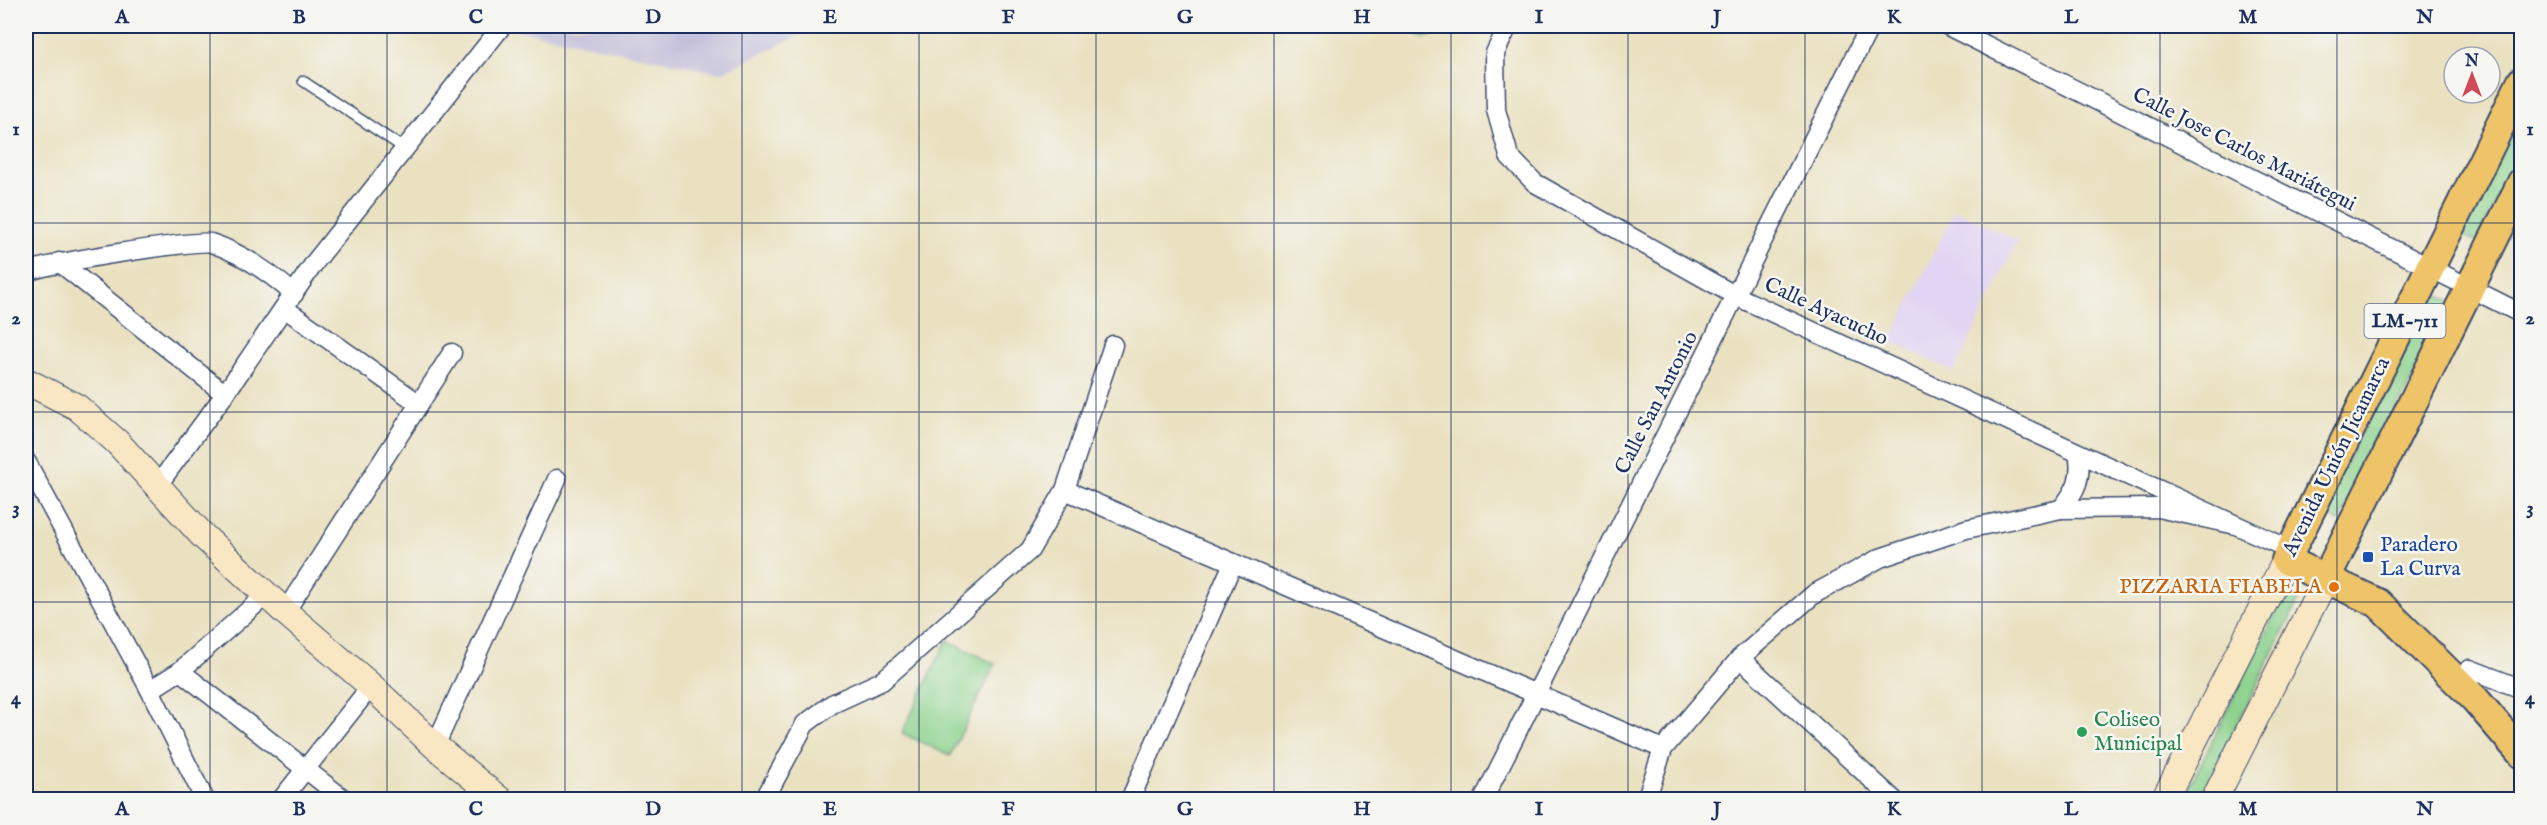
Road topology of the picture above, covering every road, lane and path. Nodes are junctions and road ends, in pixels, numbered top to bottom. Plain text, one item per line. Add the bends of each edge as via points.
1 (502, 26) edge
2 (1508, 26) edge
3 (1870, 26) edge
4 (1948, 26) edge
5 (303, 81) dead end
6 (2522, 81) edge
7 (405, 149) junction
8 (2522, 182) edge
9 (59, 262) junction
10 (2431, 269) junction
11 (26, 273) edge
12 (2469, 288) junction
13 (1736, 296) junction
14 (289, 301) junction
15 (2522, 314) edge
16 (1113, 345) dead end
17 (452, 353) dead end
18 (26, 381) edge
19 (225, 394) junction
20 (418, 403) junction
21 (2078, 453) junction
22 (26, 461) edge
23 (557, 479) dead end
24 (157, 486) junction
25 (1065, 490) junction
26 (2061, 509) junction
27 (2236, 525) junction
28 (2290, 552) junction
29 (1233, 563) junction
30 (2330, 571) junction
31 (266, 595) junction
32 (285, 612) junction
33 (1740, 658) junction
34 (2470, 669) junction
35 (180, 671) junction
36 (371, 686) junction
37 (150, 690) junction
38 (2522, 690) edge
39 (1535, 694) junction
40 (2522, 722) edge
41 (435, 746) junction
42 (1664, 749) junction
43 (2522, 754) edge
44 (304, 768) junction
45 (205, 800) edge
46 (281, 800) edge
47 (345, 800) edge
48 (500, 800) edge
49 (764, 800) edge
50 (1130, 800) edge
51 (1483, 800) edge
52 (1646, 800) edge
53 (1894, 800) edge
54 (2164, 800) edge
55 (2214, 800) edge

1 - 7 street
2 - 13 street, Calle Ayacucho via 1495,53 1496,110 1509,156 1535,183
3 - 13 street, Calle San Antonio
4 - 10 street, Calle Jose Carlos Mariátegui
5 - 7 lane
6 - 10 main road, Avenida Unión Jicamarca / LM-711
7 - 14 street
8 - 12 main road, Avenida Unión Jicamarca / LM-711
9 - 11 street
9 - 14 street via 210,243 266,270
9 - 19 street
10 - 12 street, Calle Jose Carlos Mariátegui
10 - 28 main road, Avenida Unión Jicamarca / LM-711
12 - 15 street, Calle Jose Carlos Mariátegui
12 - 30 main road, Avenida Unión Jicamarca / LM-711
13 - 21 street, Calle Ayacucho
13 - 39 street, Calle San Antonio
14 - 19 street
14 - 20 street
16 - 25 street
17 - 20 street
18 - 24 street via 77,407 117,442
19 - 24 street
20 - 32 street
21 - 26 street via 2082,469 2078,483
21 - 27 street, Calle Ayacucho
22 - 37 street
23 - 41 street
24 - 31 street
25 - 29 street
25 - 49 street via 1030,550 882,681 832,704 805,723
26 - 27 street via 2158,508
26 - 33 street via 1966,529 1880,558 1814,594
27 - 28 street
28 - 30 main road
28 - 54 street, Avenida Unión Jicamarca
29 - 39 street
29 - 50 street
30 - 34 main road via 2388,590
30 - 43 main road via 2378,603 2475,699
30 - 55 street, Avenida Unión Jicamarca
31 - 32 street
31 - 35 street
32 - 36 street
33 - 42 street
33 - 53 street
34 - 38 street
34 - 40 main road
35 - 37 street
35 - 44 street
36 - 41 street
36 - 44 street
37 - 45 street
39 - 42 street
39 - 51 street, Calle San Antonio
41 - 48 street
42 - 52 street
44 - 46 street
44 - 47 street

